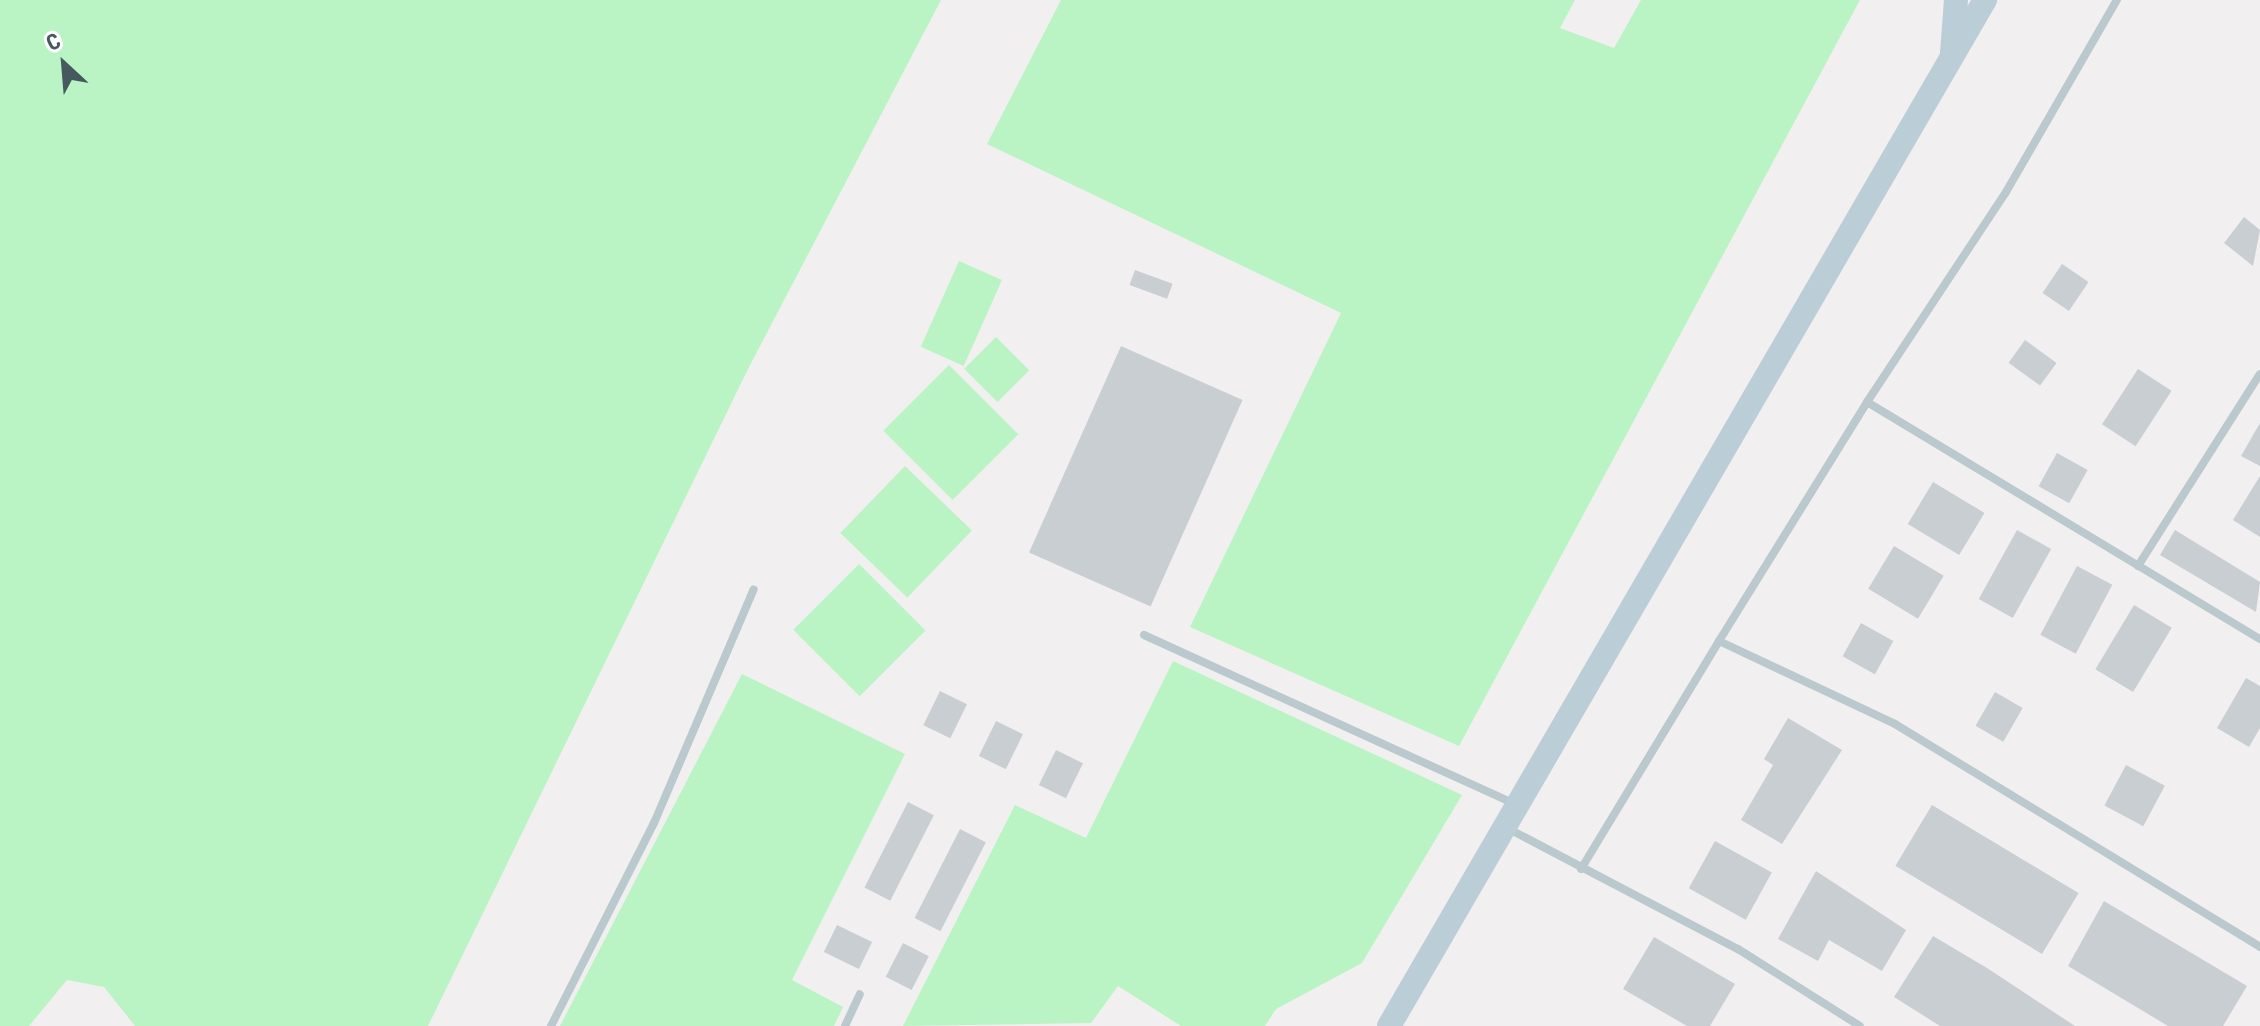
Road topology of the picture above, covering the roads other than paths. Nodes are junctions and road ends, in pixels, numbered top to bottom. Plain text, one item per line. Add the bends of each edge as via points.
1 (1956, 0) edge
2 (1985, 0) edge
3 (2117, 0) edge
4 (1951, 59) junction
5 (2260, 374) edge
6 (1867, 402) junction
7 (2138, 566) junction
8 (754, 589) dead end
9 (1144, 635) dead end
10 (2260, 639) edge
11 (1719, 641) junction
12 (1519, 806) junction
13 (1506, 827) junction
14 (1581, 869) junction
15 (2260, 947) edge
16 (860, 994) dead end
17 (551, 1026) edge
18 (845, 1026) edge
19 (1389, 1026) edge
20 (1860, 1026) edge

1 - 4 main road
2 - 4 main road
3 - 6 lane via 2006,192
4 - 12 main road
5 - 7 lane
6 - 7 lane
6 - 11 lane
7 - 10 lane
8 - 17 lane via 654,823
9 - 12 lane
11 - 14 lane
11 - 15 lane via 1895,724
12 - 13 main road
13 - 14 lane
13 - 19 main road
14 - 20 lane via 1738,949
16 - 18 lane

